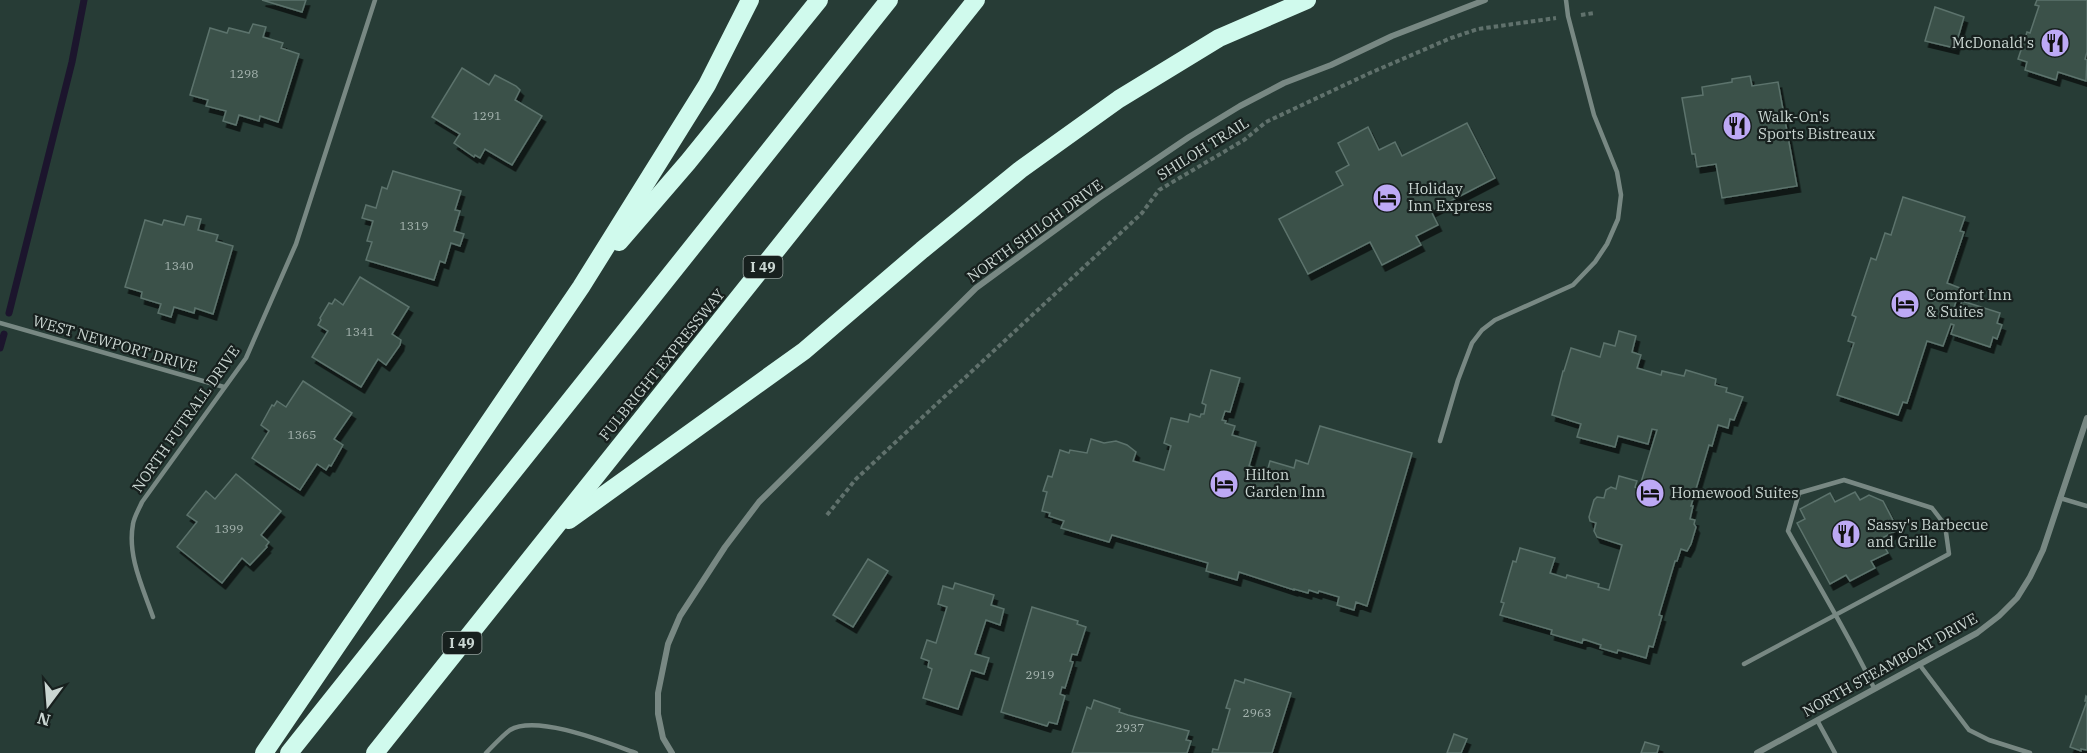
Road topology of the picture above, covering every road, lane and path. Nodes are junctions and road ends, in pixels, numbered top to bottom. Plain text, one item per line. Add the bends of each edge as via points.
1 (375, 0) edge
2 (750, 0) edge
3 (819, 0) edge
4 (889, 0) edge
5 (976, 0) edge
6 (1308, 0) edge
7 (1485, 0) edge
8 (1566, 0) edge
9 (1594, 13) dead end
10 (1568, 16) junction
11 (581, 287) junction
12 (0, 323) edge
13 (224, 387) junction
14 (2087, 418) edge
15 (1440, 441) dead end
16 (2060, 498) junction
17 (2087, 506) edge
18 (827, 515) dead end
19 (550, 534) junction
20 (153, 617) dead end
21 (1835, 617) junction
22 (1744, 664) dead end
23 (1919, 664) junction
24 (1874, 688) junction
25 (1817, 720) junction
26 (264, 753) edge
27 (289, 753) edge
28 (375, 753) edge
29 (486, 753) edge
30 (636, 753) edge
31 (672, 753) edge
32 (1757, 753) edge
33 (1835, 753) edge
34 (2030, 753) edge

1 - 13 lane, NORTH FUTRALL DRIVE via 296,244 246,358
2 - 11 highway via 707,85
3 - 11 highway
4 - 27 highway
5 - 19 highway, FULBRIGHT EXPRESSWAY / I 49
6 - 19 highway via 1220,38 1119,99 1011,178 804,351
7 - 31 street, NORTH SHILOH DRIVE via 1392,36 1240,106 1099,198 976,288 759,502 724,547 680,616 668,644 658,714 663,738
8 - 10 lane
9 - 10 path, SHILOH TRAIL
10 - 15 lane via 1594,115 1617,172 1621,195 1618,219 1595,262 1573,285 1494,320 1482,330 1472,343 1458,380
10 - 18 path, SHILOH TRAIL via 1478,29 1451,38 1266,122 1244,140 1159,190 1142,213 856,479
11 - 26 highway
12 - 13 lane, WEST NEWPORT DRIVE
13 - 20 lane, NORTH FUTRALL DRIVE via 142,502 133,523 134,557
14 - 16 street, NORTH STEAMBOAT DRIVE
16 - 17 lane
16 - 23 street, NORTH STEAMBOAT DRIVE via 2043,550 2017,598 1977,633
19 - 28 highway, FULBRIGHT EXPRESSWAY / I 49
21 - 21 lane via 1948,554 1945,525 1932,508 1844,480 1799,493 1788,531
21 - 22 lane
21 - 24 lane
23 - 24 street, NORTH STEAMBOAT DRIVE
23 - 34 lane via 1969,730
24 - 25 street, NORTH STEAMBOAT DRIVE
25 - 32 street, NORTH STEAMBOAT DRIVE
25 - 33 lane
29 - 30 lane via 511,730 533,725 583,734

